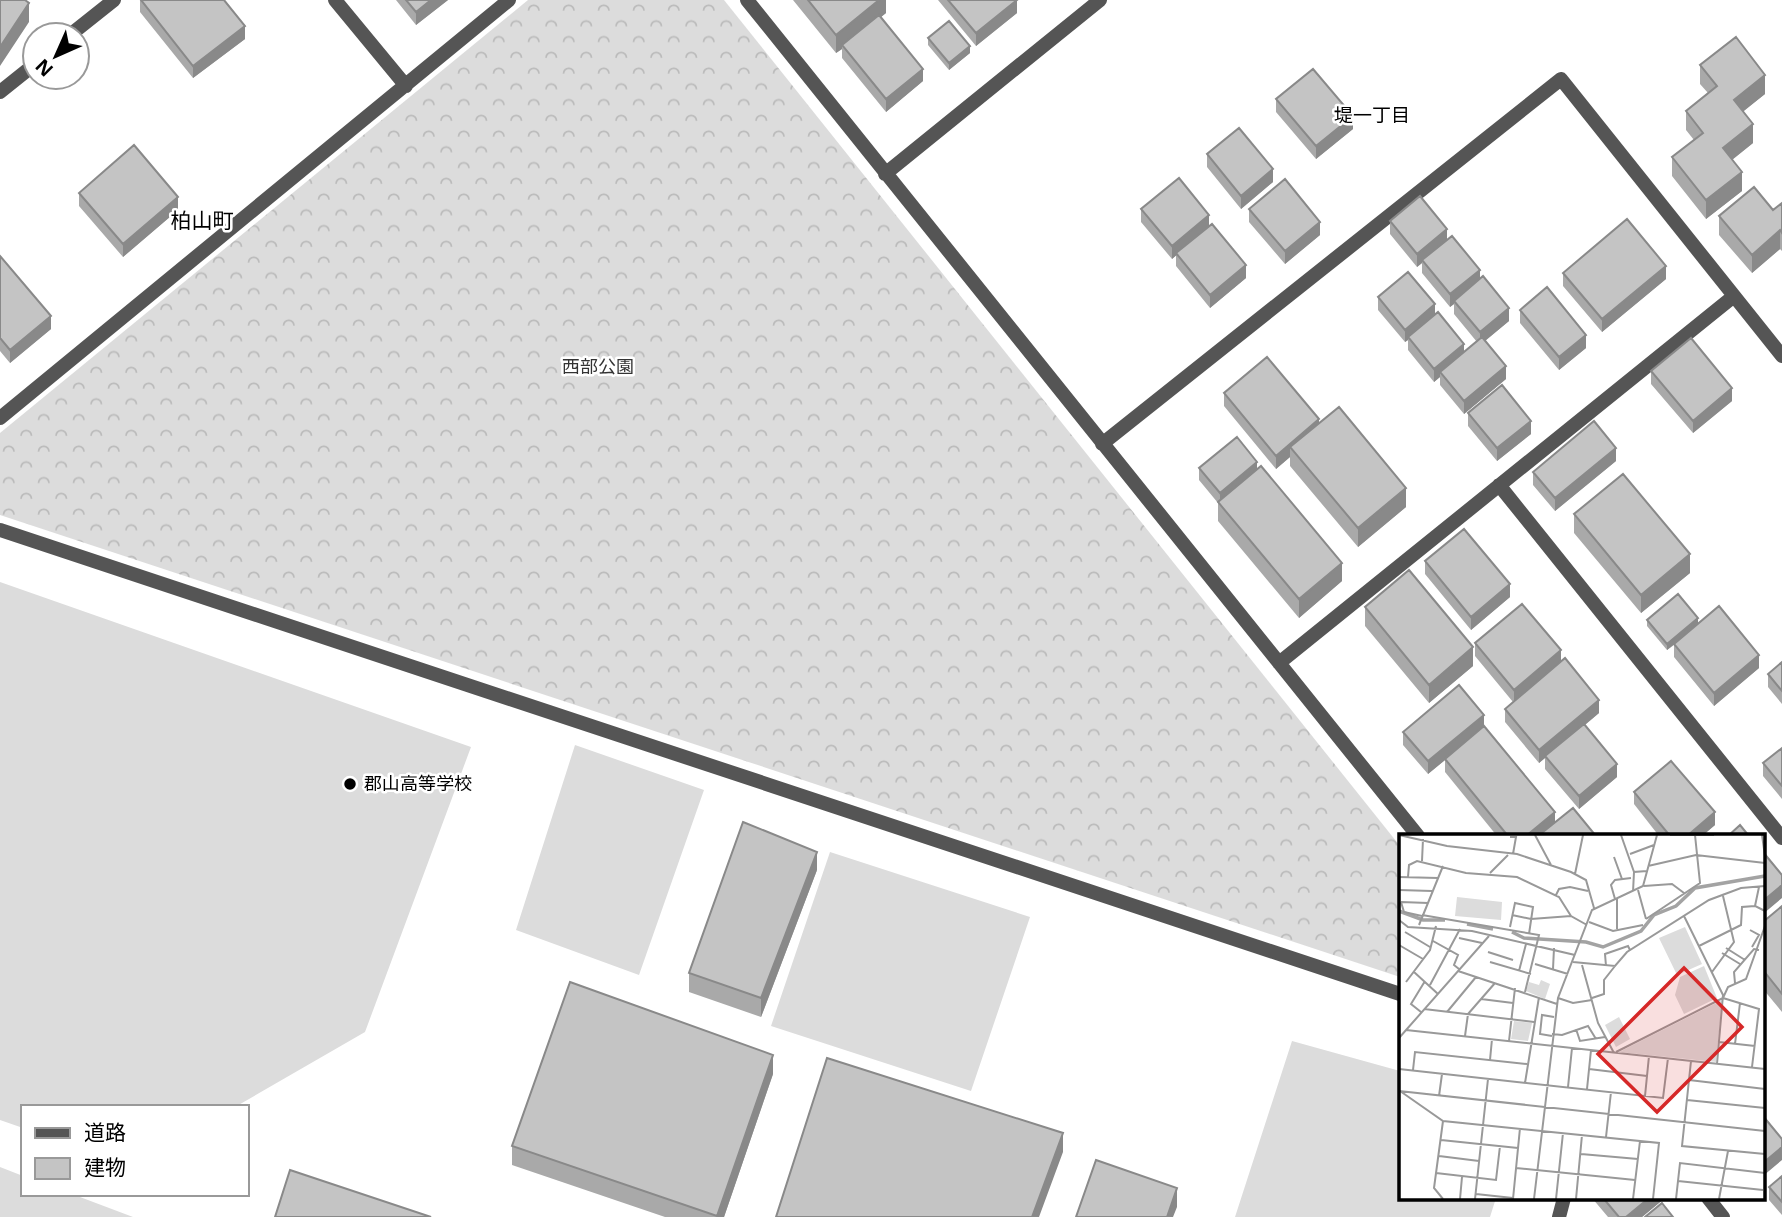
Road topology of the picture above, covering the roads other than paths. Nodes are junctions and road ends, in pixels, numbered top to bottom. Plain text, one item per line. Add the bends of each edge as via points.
1 (114, 0) edge
2 (335, 0) edge
3 (509, 0) edge
4 (747, 0) edge
5 (1100, 0) edge
6 (88, 21) edge
7 (21, 75) edge
8 (406, 86) junction
9 (0, 92) edge
10 (885, 174) junction
11 (1734, 296) junction
12 (1782, 356) edge
13 (0, 418) edge
14 (1102, 444) junction
15 (1499, 485) junction
16 (0, 530) edge
17 (1279, 663) junction
18 (1417, 834) edge
19 (1782, 838) edge
20 (1399, 993) edge
21 (1563, 1200) edge
22 (1710, 1200) edge
23 (1559, 1217) edge
24 (1723, 1217) edge

1 - 6 street
2 - 8 street
3 - 8 street
4 - 10 street
5 - 10 street
7 - 9 street
8 - 13 street
10 - 14 street
11 - 12 street
11 - 14 street via 1561,79
11 - 15 street
14 - 17 street
15 - 17 street
15 - 19 street
16 - 20 street
17 - 18 street
21 - 23 street
22 - 24 street

